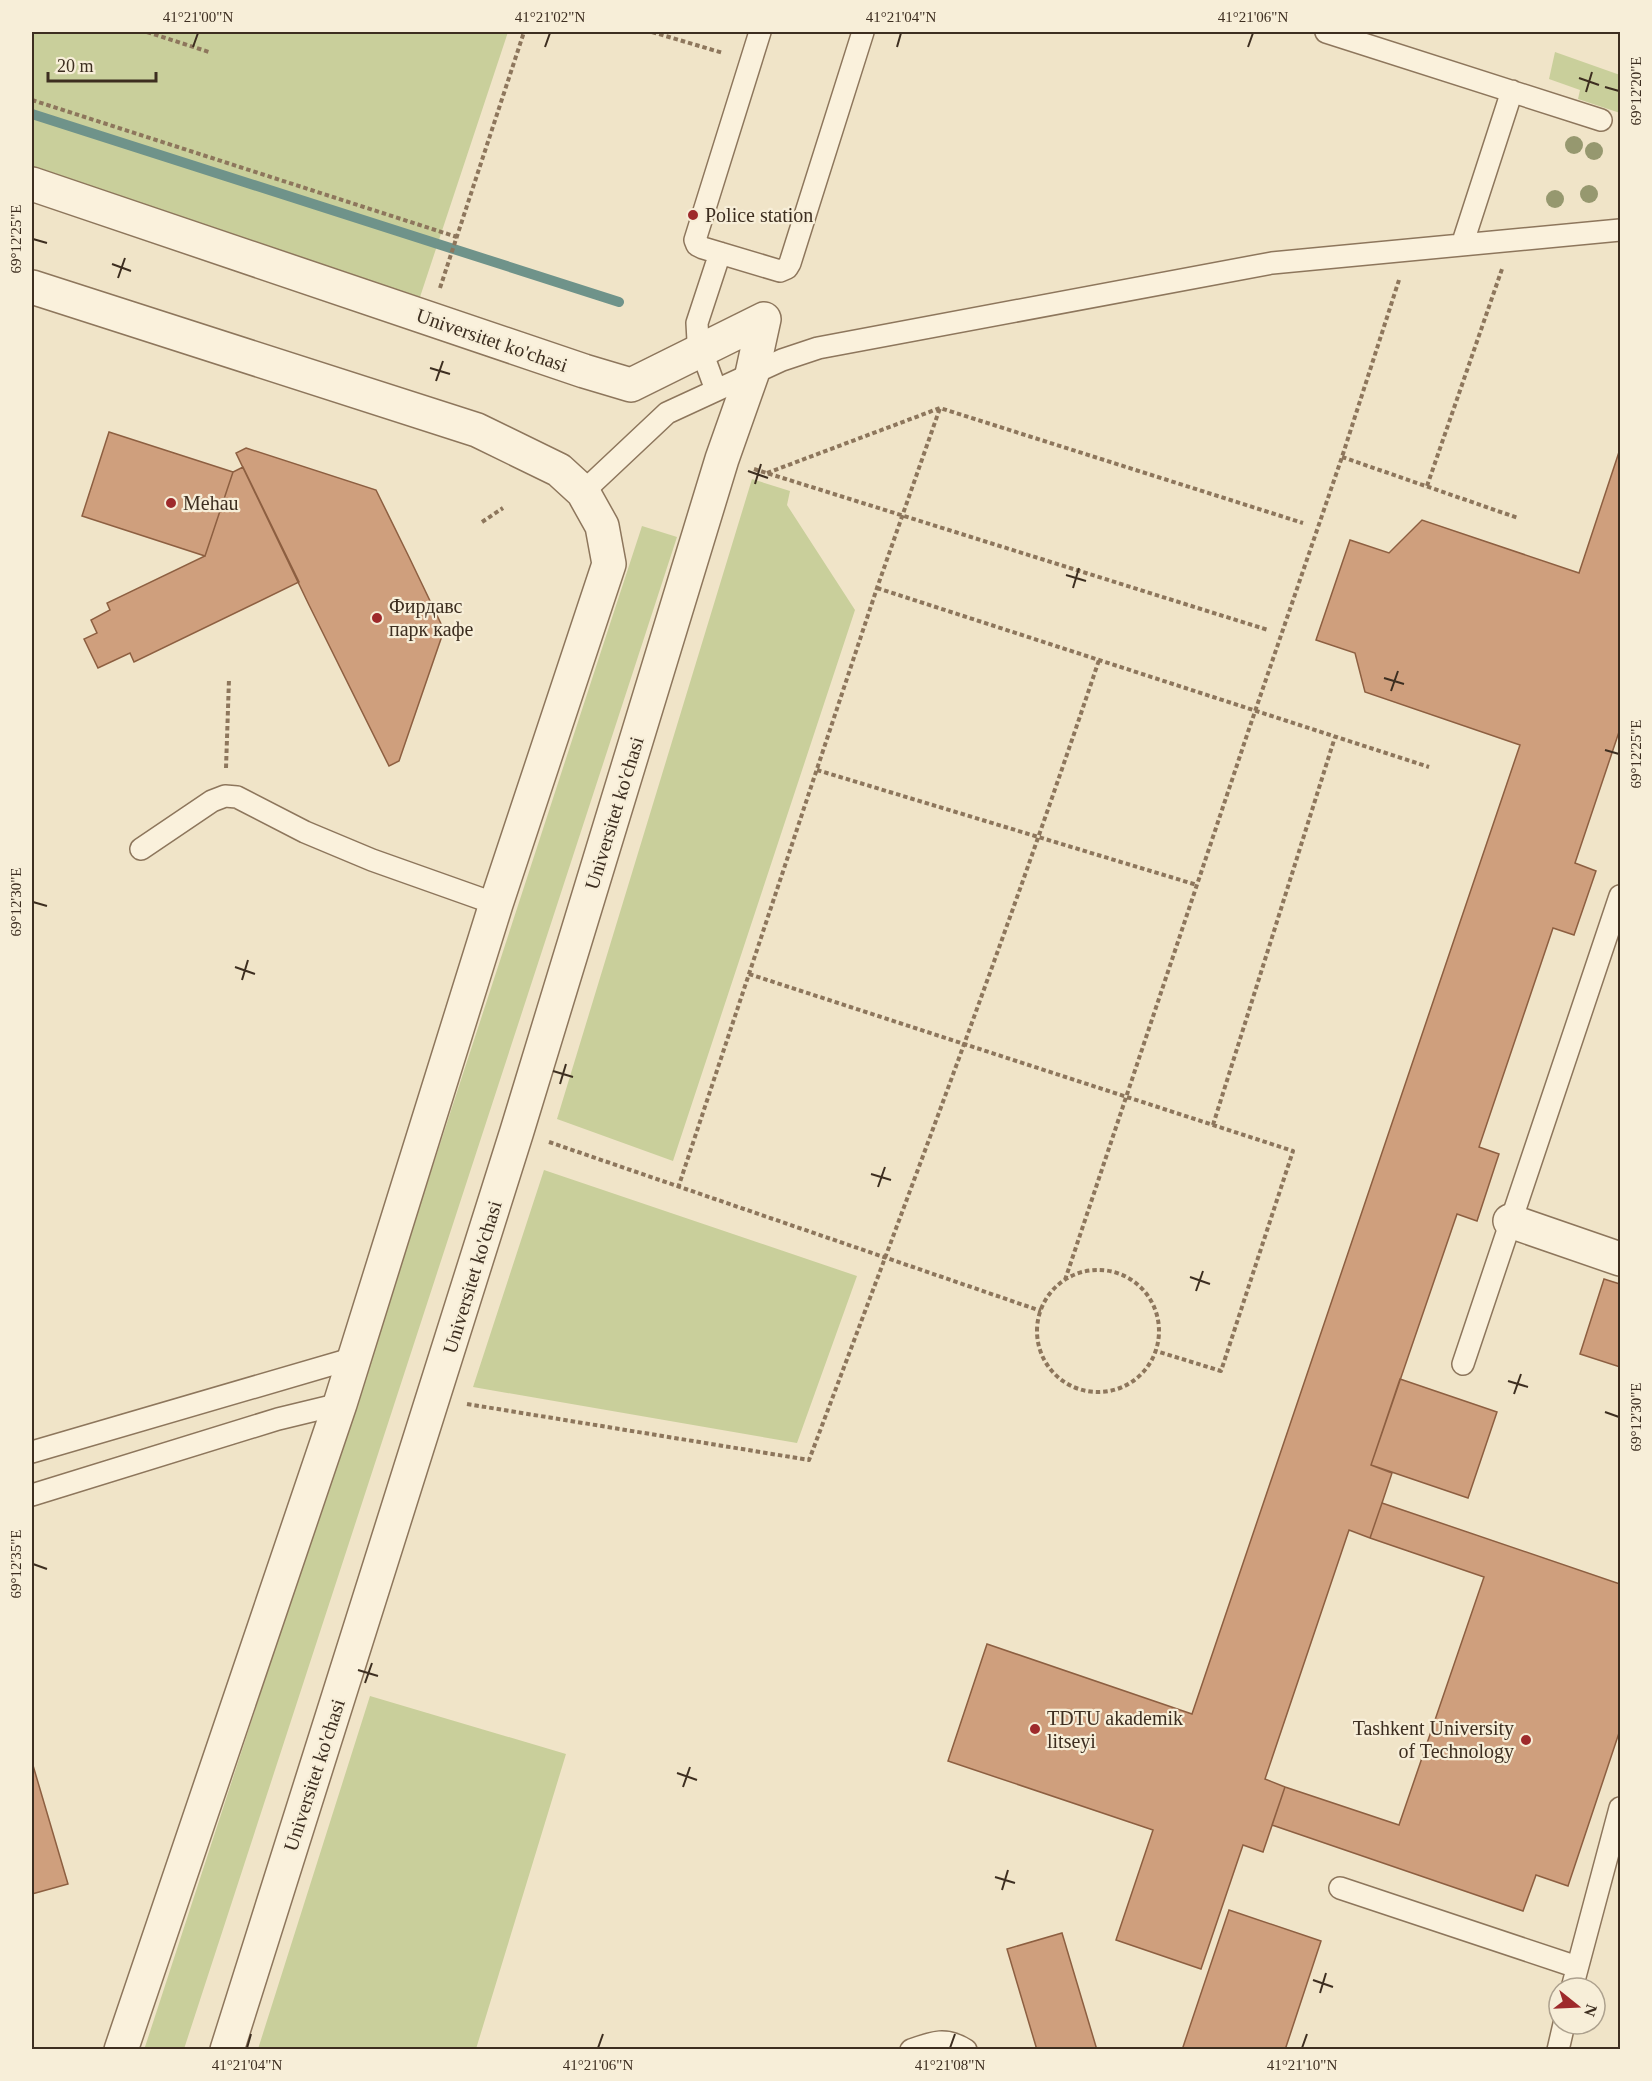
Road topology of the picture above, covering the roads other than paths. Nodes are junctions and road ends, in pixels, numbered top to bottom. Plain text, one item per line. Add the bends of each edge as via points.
1 (760, 32) edge
2 (862, 32) edge
3 (1326, 32) edge
4 (1512, 91) junction
5 (1601, 120) dead end
6 (32, 184) edge
7 (1620, 230) edge
8 (1462, 245) junction
9 (720, 253) junction
10 (32, 287) edge
11 (701, 349) junction
12 (752, 374) junction
13 (716, 390) junction
14 (583, 492) junction
15 (141, 849) dead end
16 (1620, 896) edge
17 (496, 904) junction
18 (1510, 1221) junction
19 (1620, 1259) edge
20 (354, 1358) junction
21 (1463, 1364) dead end
22 (340, 1404) junction
23 (32, 1452) edge
24 (32, 1495) edge
25 (1620, 1808) edge
26 (1340, 1888) dead end
27 (1577, 1967) junction
28 (1575, 1976) edge
29 (121, 2049) edge
30 (227, 2049) edge
31 (911, 2049) edge
32 (966, 2049) edge

1 - 9 lane via 696,234 697,245
2 - 9 lane via 787,268 780,271
3 - 4 lane
4 - 5 lane
4 - 8 lane
6 - 11 street, Universitet ko'chasi via 631,385
7 - 8 lane
8 - 12 lane via 1261,265 818,348
9 - 11 lane via 697,323
10 - 14 street via 477,430 559,470
11 - 12 street, Universitet ko'chasi via 764,319
11 - 13 lane
12 - 13 lane
12 - 30 street, Universitet ko'chasi via 722,459 434,1398
13 - 14 lane via 668,413
14 - 17 street via 602,526 609,564
15 - 17 lane via 212,801 237,797 372,860
16 - 18 lane
17 - 20 street
18 - 19 street
18 - 21 lane
20 - 22 street
20 - 23 lane
22 - 24 lane via 278,1419
22 - 29 street
25 - 27 lane
26 - 27 lane
27 - 28 lane
31 - 32 lane via 932,2042 954,2042

